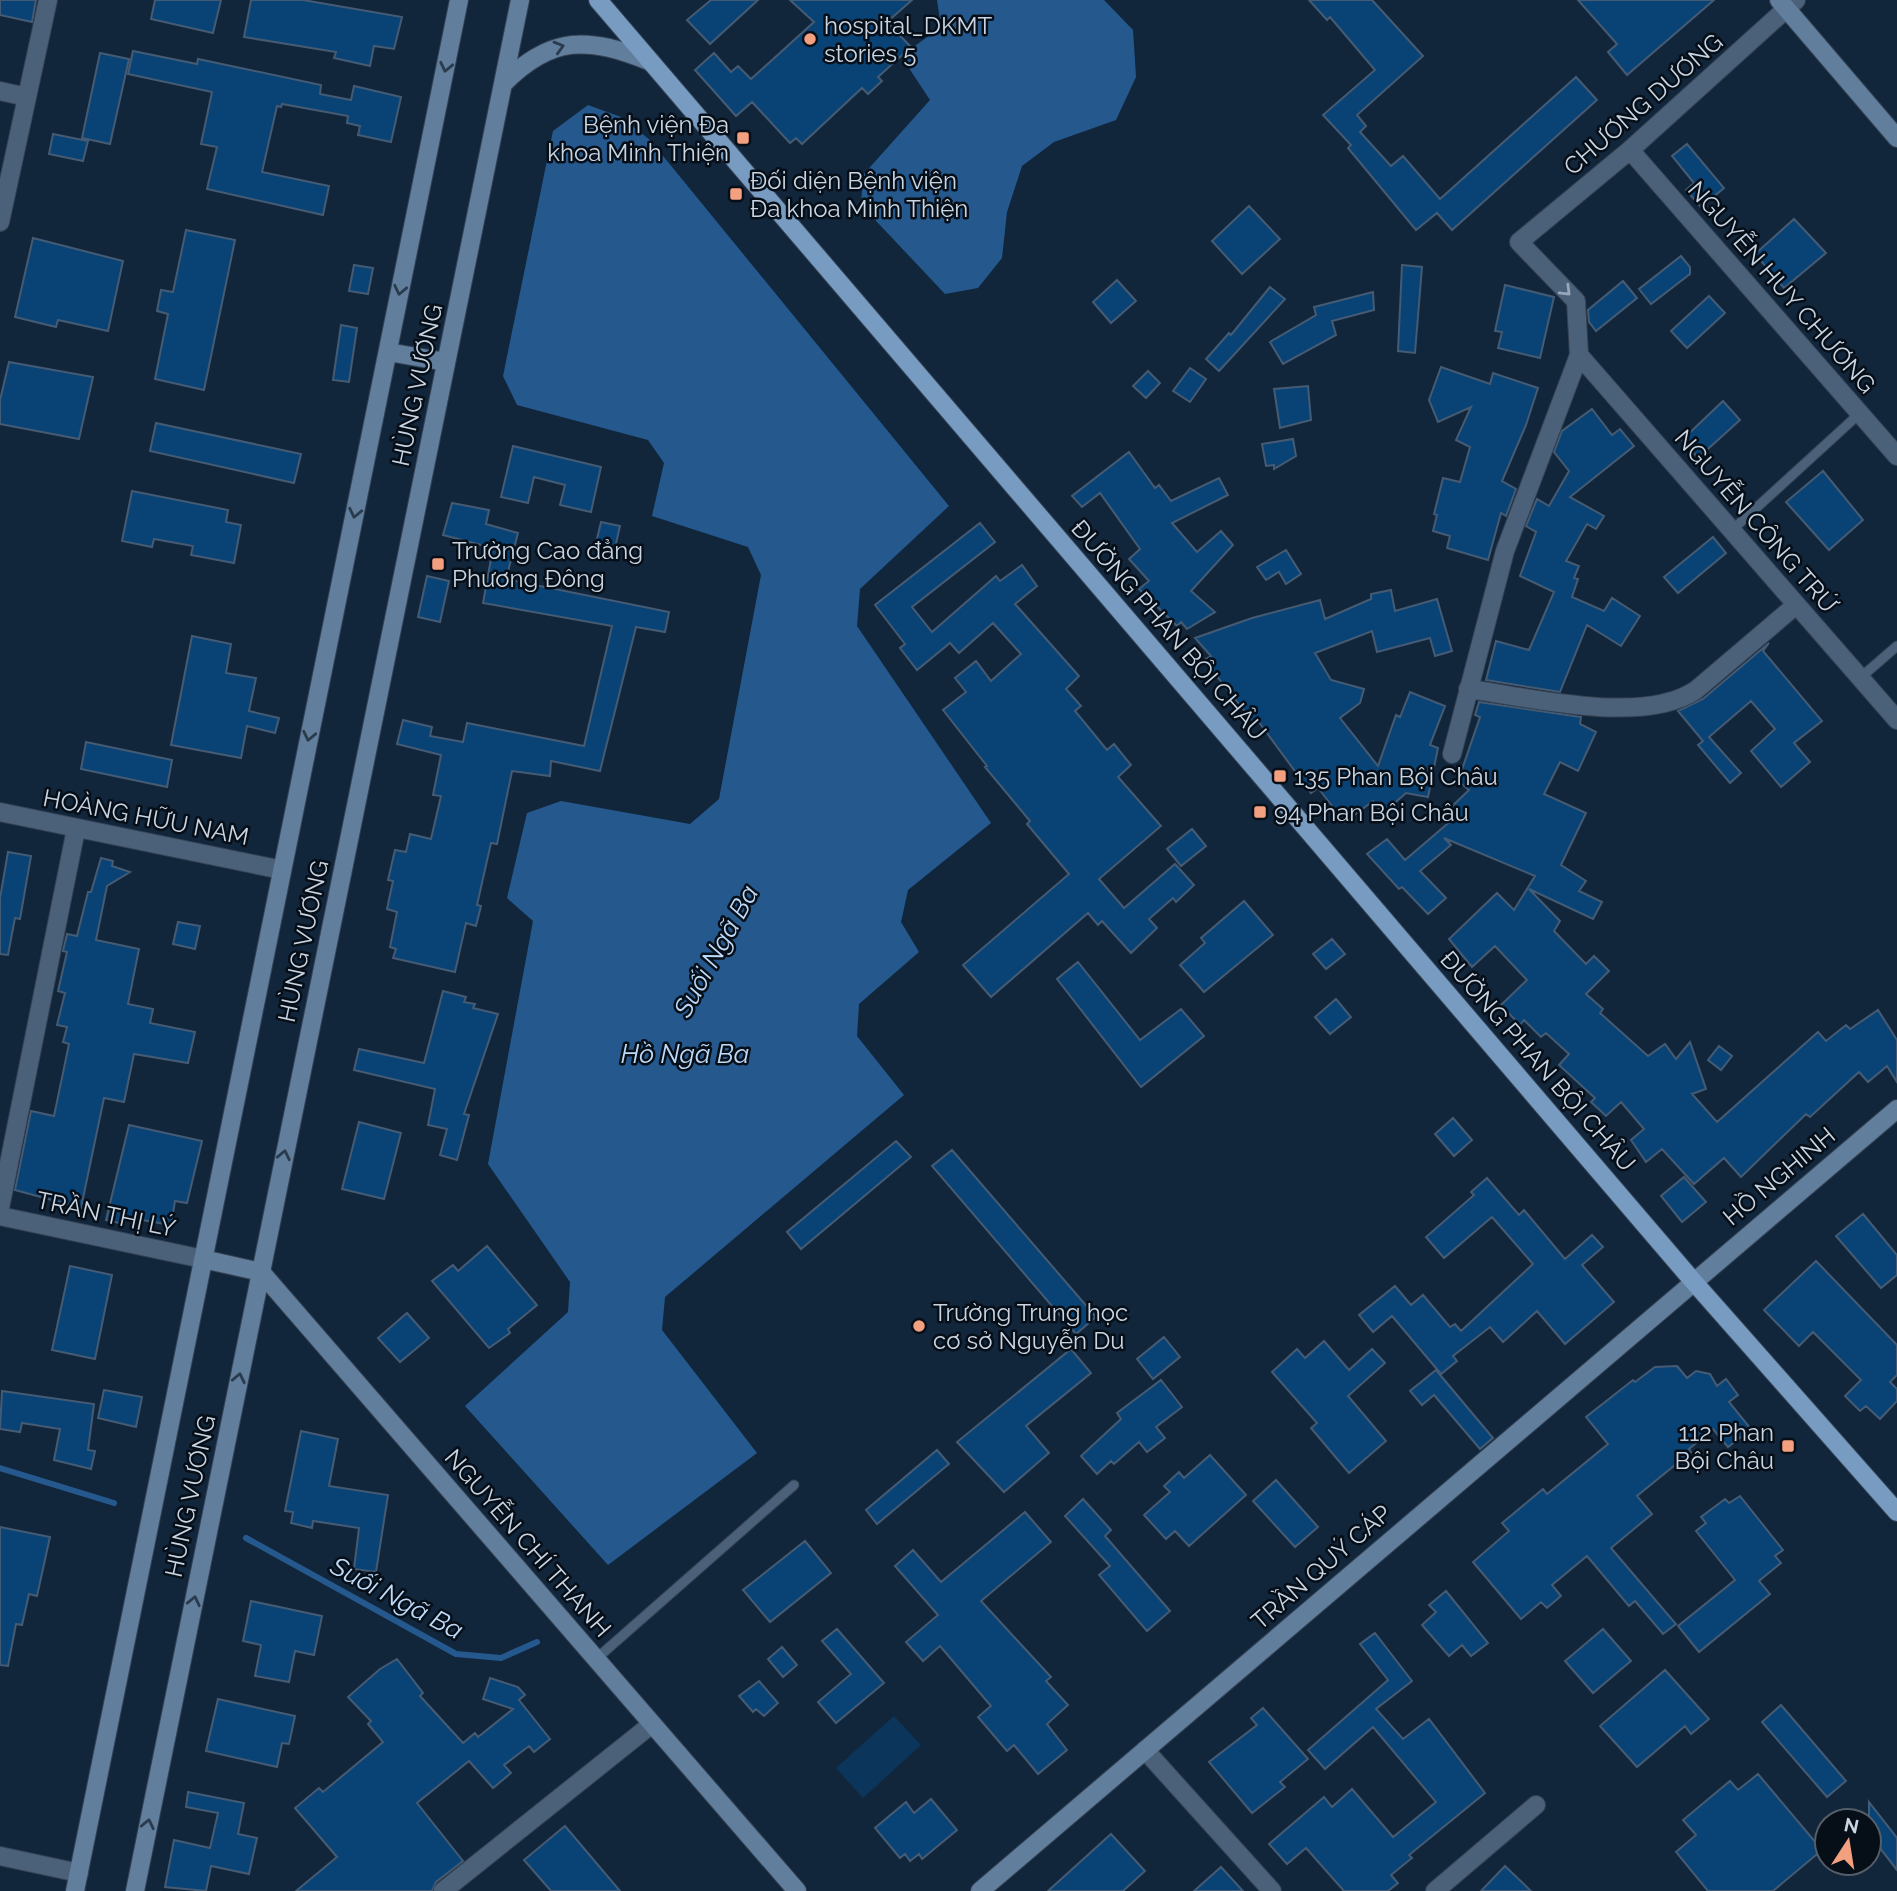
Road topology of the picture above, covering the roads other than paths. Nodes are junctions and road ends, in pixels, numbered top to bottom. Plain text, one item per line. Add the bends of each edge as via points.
1 (48, 0) edge
2 (459, 0) edge
3 (520, 0) edge
4 (598, 0) edge
5 (1787, 3) edge
6 (651, 62) junction
7 (503, 84) junction
8 (0, 91) edge
9 (27, 97) junction
10 (1897, 138) edge
11 (1630, 150) junction
12 (0, 222) edge
13 (387, 352) junction
14 (1579, 355) junction
15 (446, 362) junction
16 (1859, 414) junction
17 (1897, 456) edge
18 (1731, 531) junction
19 (1796, 605) junction
20 (1897, 646) edge
21 (1860, 678) junction
22 (1468, 689) junction
23 (1897, 720) edge
24 (1452, 754) dead end
25 (0, 812) edge
26 (76, 829) junction
27 (282, 870) junction
28 (1897, 1109) edge
29 (0, 1208) edge
30 (0, 1216) edge
31 (203, 1259) junction
32 (261, 1272) junction
33 (1693, 1281) junction
34 (794, 1485) dead end
35 (1897, 1512) edge
36 (596, 1659) junction
37 (652, 1724) junction
38 (1145, 1750) junction
39 (1536, 1805) dead end
40 (0, 1856) edge
41 (79, 1873) junction
42 (75, 1891) edge
43 (135, 1891) edge
44 (443, 1891) edge
45 (797, 1891) edge
46 (980, 1891) edge
47 (1272, 1891) edge
48 (1435, 1891) edge

1 - 9 street
2 -> 13 main road, HÙNG VƯƠNG
3 - 7 main road, HÙNG VƯƠNG
4 - 6 main road, ĐƯỜNG PHAN BỘI CHÂU
5 - 10 main road
5 - 11 street, CHƯƠNG DƯƠNG
7 -> 6 main road via 525,61 570,44 622,50
6 - 33 main road, ĐƯỜNG PHAN BỘI CHÂU
7 - 15 main road, HÙNG VƯƠNG
8 - 9 street
9 - 12 street
11 -> 14 street, CHƯƠNG DƯƠNG via 1520,242 1576,301
11 - 16 street, NGUYỄN HUY CHƯƠNG
13 - 15 main road
13 -> 27 main road, HÙNG VƯƠNG
14 - 18 street, NGUYỄN CÔNG TRỨ
14 - 22 street via 1505,551
32 -> 15 main road, HÙNG VƯƠNG
16 - 17 street, NGUYỄN HUY CHƯƠNG
16 - 18 lane
18 - 19 street, NGUYỄN CÔNG TRỨ
19 - 21 street, NGUYỄN CÔNG TRỨ
19 - 22 street via 1684,698 1623,709
20 - 21 lane
21 - 23 street, NGUYỄN CÔNG TRỨ
22 - 24 street
25 - 26 street, HOÀNG HỮU NAM
26 - 27 street, HOÀNG HỮU NAM
26 - 29 street
27 - 31 main road, HÙNG VƯƠNG
28 - 33 main road, HỒ NGHINH
30 - 31 street, TRẦN THỊ LÝ
31 - 32 main road
31 - 41 main road, HÙNG VƯƠNG
32 - 36 main road, NGUYỄN CHÍ THANH
43 -> 32 main road, HÙNG VƯƠNG
33 - 35 main road, ĐƯỜNG PHAN BỘI CHÂU
33 - 38 main road, TRẦN QUÝ CÁP
34 - 36 lane
36 - 37 main road, NGUYỄN CHÍ THANH
37 - 44 street
37 - 45 main road, NGUYỄN CHÍ THANH
38 - 46 main road, TRẦN QUÝ CÁP
38 - 47 street
39 - 48 street
40 - 41 street
41 - 42 main road, HÙNG VƯƠNG

